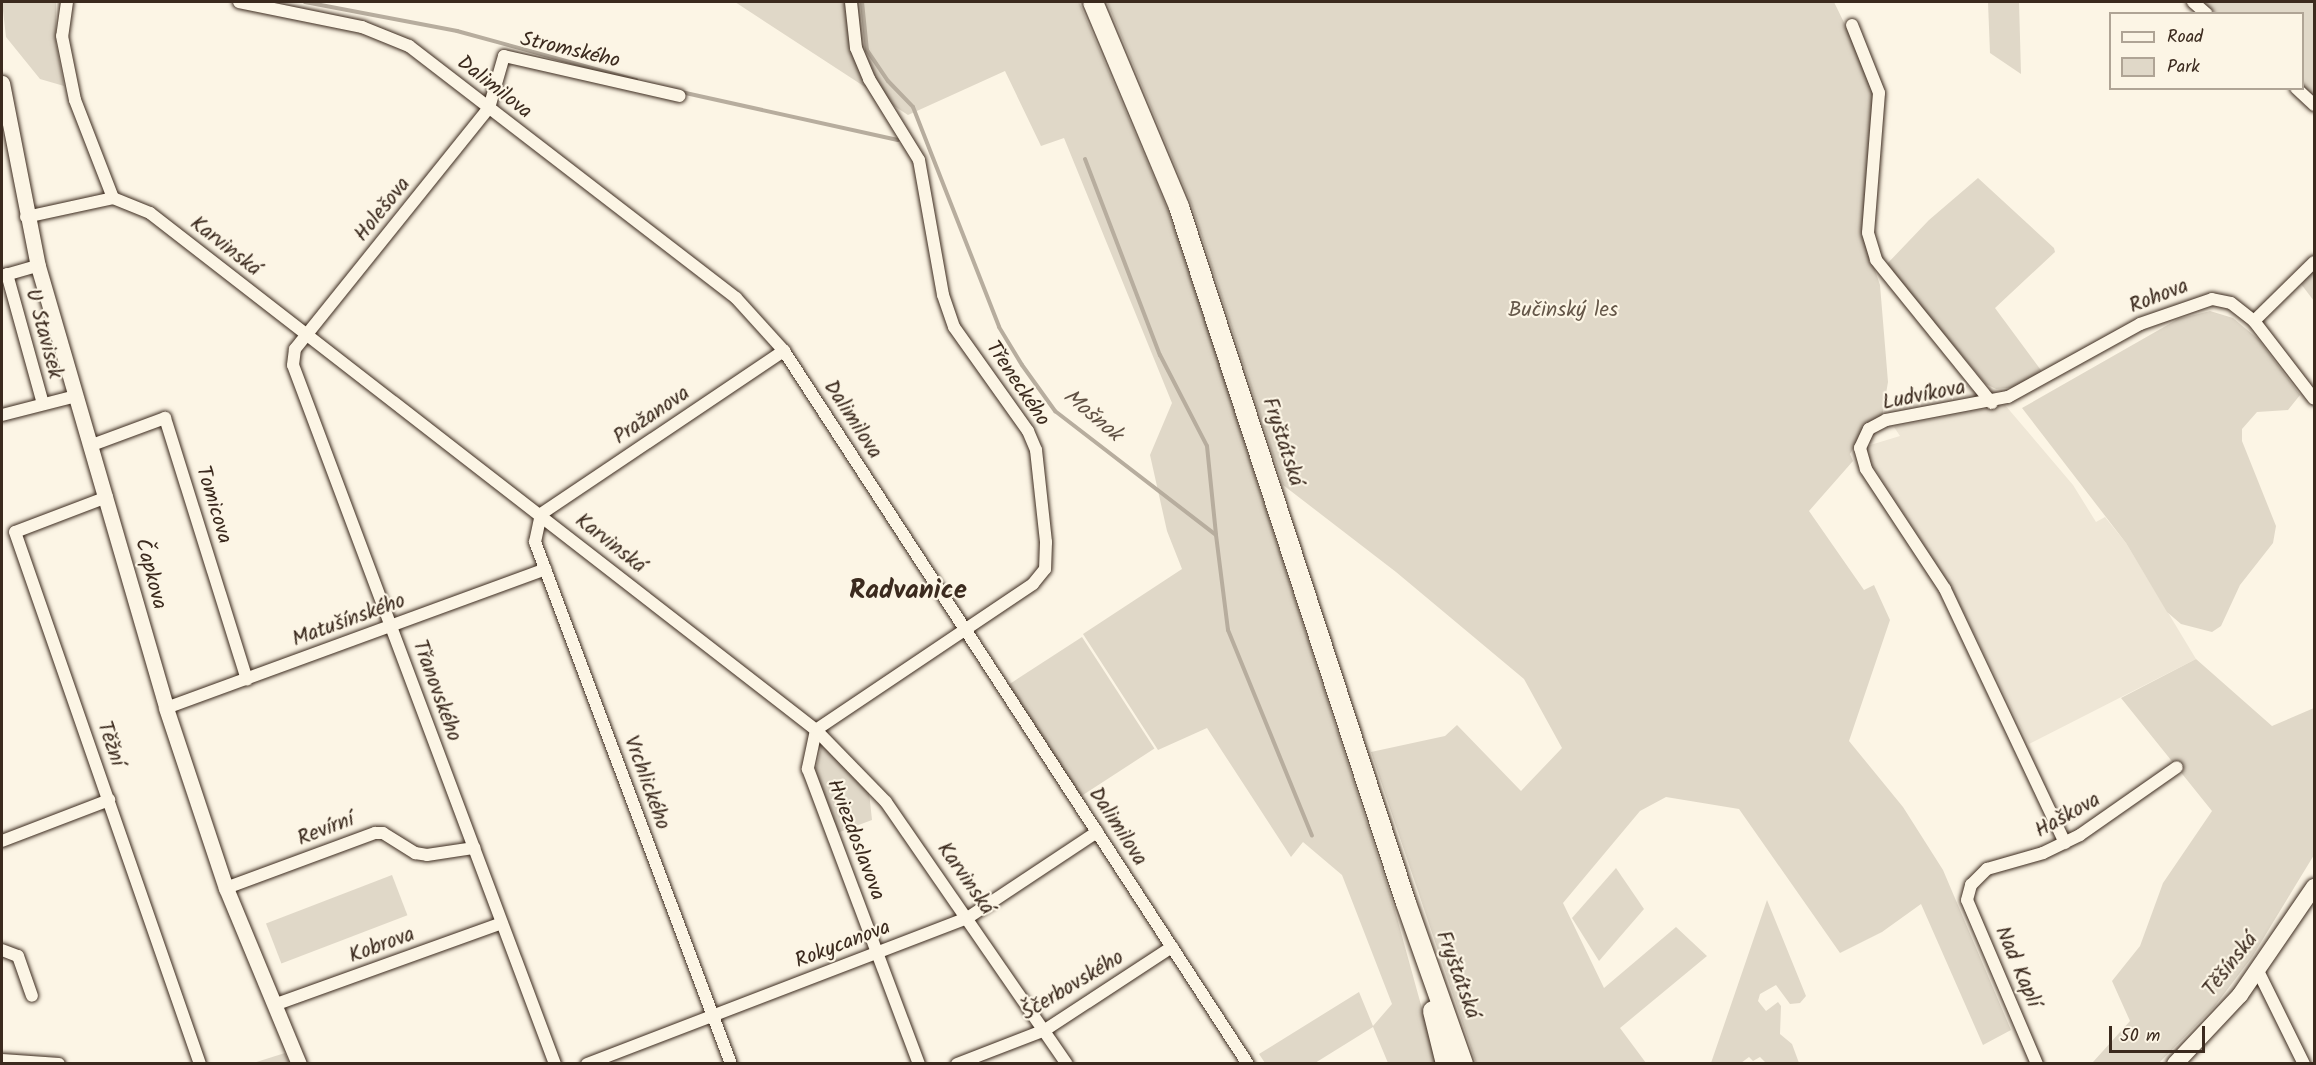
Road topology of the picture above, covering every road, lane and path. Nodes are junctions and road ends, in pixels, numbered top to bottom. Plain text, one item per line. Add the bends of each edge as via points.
1 (67, 2) edge
2 (239, 2) edge
3 (851, 2) edge
4 (1093, 2) edge
5 (2193, 2) edge
6 (2205, 12) edge
7 (1852, 25) dead end
8 (2, 83) edge
9 (2298, 90) edge
10 (680, 96) dead end
11 (2314, 105) edge
12 (489, 108) junction
13 (113, 198) junction
14 (26, 218) junction
15 (2314, 262) edge
16 (38, 266) junction
17 (4, 275) edge
18 (2254, 321) junction
19 (306, 335) junction
20 (784, 351) junction
21 (76, 396) junction
22 (2314, 399) edge
23 (1992, 403) junction
24 (42, 404) junction
25 (2, 415) edge
26 (92, 445) junction
27 (107, 497) junction
28 (541, 514) junction
29 (545, 569) junction
30 (391, 626) junction
31 (966, 631) junction
32 (247, 679) junction
33 (166, 708) junction
34 (816, 730) junction
35 (2177, 767) dead end
36 (109, 800) junction
37 (1097, 832) junction
38 (2, 842) edge
39 (2065, 843) junction
40 (474, 848) junction
41 (1971, 885) joint
42 (2314, 887) edge
43 (226, 888) junction
44 (1406, 903) junction
45 (969, 917) junction
46 (502, 923) junction
47 (1172, 947) junction
48 (2, 950) edge
49 (877, 953) junction
50 (2258, 971) junction
51 (32, 996) dead end
52 (274, 1005) junction
53 (712, 1016) junction
54 (1045, 1030) junction
55 (2, 1060) edge
56 (59, 1064) edge
57 (200, 1064) edge
58 (299, 1064) edge
59 (555, 1064) edge
60 (587, 1064) edge
61 (730, 1064) edge
62 (919, 1064) edge
63 (957, 1064) edge
64 (1067, 1064) edge
65 (1248, 1064) edge
66 (1446, 1064) edge
67 (1463, 1064) edge
68 (2037, 1064) edge
69 (2175, 1064) edge
70 (2304, 1064) edge

1 - 13 street via 62,36 75,100
2 - 12 street, Dalimilova via 362,27 409,46
3 - 31 street, Třeneckého via 856,48 869,79 919,160 943,295 954,327 1028,431 1036,450 1046,542 1045,569 1033,584
4 - 44 main road, Fryštátská via 1179,207
5 - 6 street
7 - 23 street, Ludvíkova via 1879,93 1868,233 1876,260
8 - 14 street, Čapkova
9 - 11 street
10 - 12 street, Stromského via 504,56
12 - 19 street, Holešova
12 - 20 street, Dalimilova via 736,298
13 - 14 street
13 - 19 street, Karvinská via 150,213
14 - 16 street, Čapkova
15 - 18 street
16 - 17 street, U Stavisek
16 - 21 street, Čapkova
17 - 24 street, U Stavisek
18 - 22 street, Rohova
18 - 23 street, Rohova via 2231,303 2212,299 2193,302 2140,324
19 - 28 street, Karvinská
19 - 30 street, Třanovského via 295,349 293,365
20 - 28 street, Pražanova
20 - 31 street, Dalimilova
21 - 24 street, U Stavisek
21 - 26 street, Čapkova
23 - 39 street, Ludvíkova via 1886,420 1869,429 1860,448 1866,470 1945,589
24 - 25 street, U Stavisek
26 - 27 street, Čapkova
26 - 32 street, Tomicova via 165,418
27 - 33 street, Čapkova
27 - 36 street, Těžní via 15,532
28 - 29 street, Vrchlického via 535,542
28 - 34 street, Karvinská
29 - 30 street, Matušínského
29 - 53 street, Vrchlického
30 - 32 street, Matušínského
30 - 40 street, Třanovského
31 - 34 street, Třeneckého
31 - 37 street, Dalimilova
32 - 33 street, Matušínského
33 - 43 street, Čapkova
34 - 45 street, Karvinská via 886,801
34 - 49 street, Hviezdoslavova via 808,769
35 - 39 street, Haškova via 2138,798
36 - 38 street
36 - 57 street, Těžní
37 - 45 street, Rokycanova
37 - 47 street, Dalimilova
39 - 41 street, Haškova via 1987,869
40 - 43 street, Revírní via 421,854 375,832
40 - 46 street, Třanovského
41 - 68 street, Nad Kaplí via 1967,900
42 - 50 main road, Těšínská
43 - 52 street, Čapkova
44 - 66 main road, Fryštátská
44 - 67 main road, Fryštátská
45 - 49 street, Rokycanova
45 - 54 street, Karvinská
46 - 52 street, Kobrova
46 - 59 street, Třanovského
47 - 54 street, Ščerbovského
47 - 65 street, Dalimilova
48 - 51 street via 18,956
49 - 53 street, Rokycanova
49 - 62 street, Hviezdoslavova
50 - 69 main road, Těšínská
50 - 70 street
52 - 58 street, Čapkova
53 - 60 street, Rokycanova
53 - 61 street, Vrchlického
54 - 63 street, Ščerbovského
54 - 64 street, Karvinská
55 - 56 street

